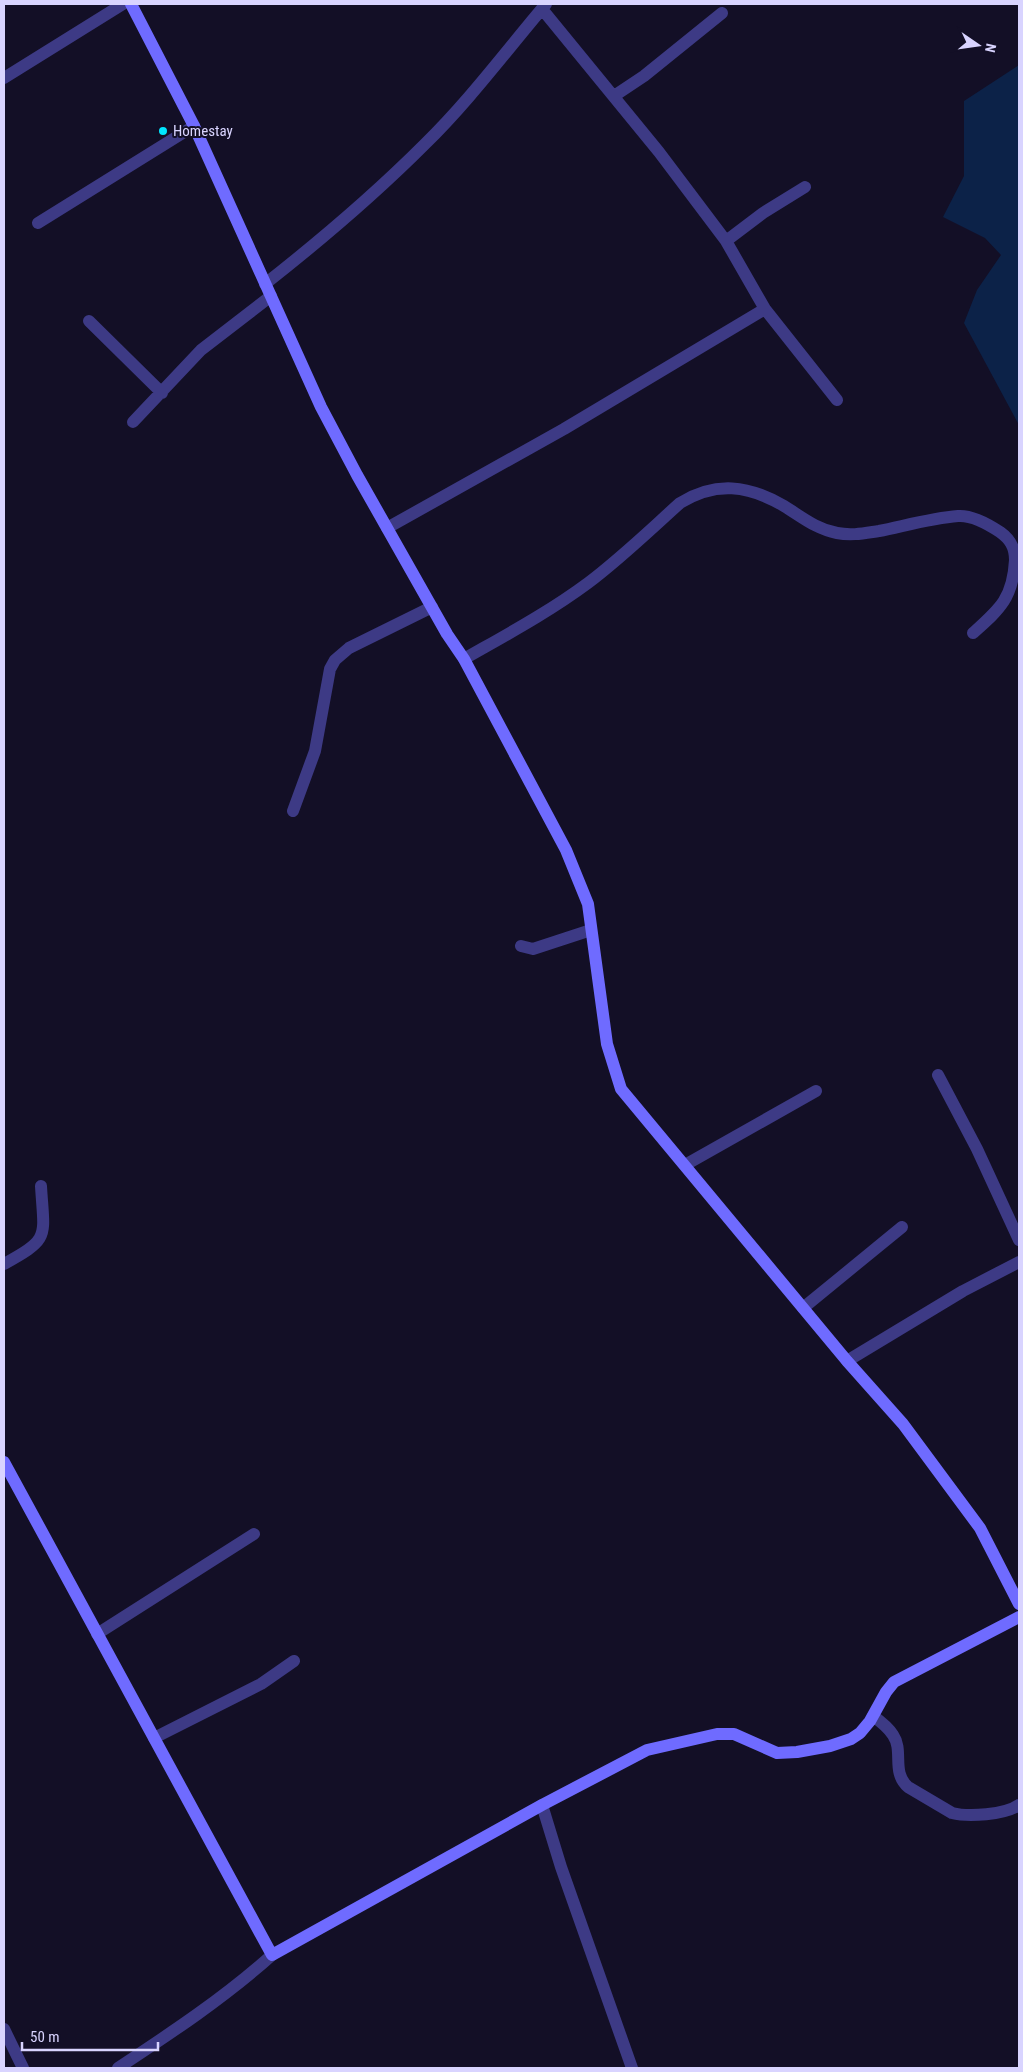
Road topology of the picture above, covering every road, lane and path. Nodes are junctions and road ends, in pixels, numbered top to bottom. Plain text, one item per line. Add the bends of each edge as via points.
1 (123, 4) edge
2 (131, 4) edge
3 (544, 6) edge
4 (722, 13) dead end
5 (4, 78) edge
6 (614, 96) junction
7 (194, 126) junction
8 (805, 187) dead end
9 (38, 223) dead end
10 (726, 241) junction
11 (265, 284) junction
12 (271, 296) junction
13 (766, 309) junction
14 (89, 321) dead end
15 (162, 393) junction
16 (836, 400) dead end
17 (133, 422) dead end
18 (387, 528) junction
19 (432, 607) junction
20 (974, 633) dead end
21 (464, 660) junction
22 (293, 811) dead end
23 (591, 930) junction
24 (522, 946) dead end
25 (938, 1075) dead end
26 (816, 1091) dead end
27 (685, 1165) junction
28 (41, 1186) dead end
29 (902, 1227) dead end
30 (1019, 1240) edge
31 (1019, 1262) edge
32 (4, 1264) edge
33 (803, 1308) junction
34 (847, 1361) junction
35 (4, 1462) edge
36 (254, 1534) dead end
37 (1019, 1604) edge
38 (1019, 1617) edge
39 (97, 1634) junction
40 (294, 1661) dead end
41 (873, 1716) junction
42 (154, 1738) junction
43 (542, 1805) junction
44 (1019, 1805) edge
45 (272, 1955) junction
46 (4, 2029) edge
47 (22, 2068) edge
48 (118, 2068) edge
49 (632, 2068) edge

1 - 5 street
2 - 7 street
3 - 6 street
3 - 11 street via 425,145 322,239
4 - 6 street
6 - 10 street
7 - 9 street
7 - 11 street
8 - 10 street
10 - 13 street
11 - 12 street
12 - 15 street via 201,350
12 - 18 street via 321,407
13 - 16 street
13 - 18 street via 564,429
14 - 15 street
15 - 17 street
18 - 19 street
19 - 21 street
19 - 22 street via 349,648 335,660 329,674 315,751
20 - 21 street via 1001,608 1013,576 1013,546 996,529 984,522 959,516 859,535 836,533 807,522 770,499 747,490 728,488 700,493 680,503 586,585
21 - 23 street via 566,850 588,904
23 - 24 street via 533,949
23 - 27 street via 607,1044 621,1089
25 - 30 street
26 - 27 street
27 - 33 street
28 - 32 street via 44,1225 41,1238 32,1248
29 - 33 street
31 - 34 street via 963,1291
33 - 34 street
34 - 37 street via 903,1424 980,1528
35 - 39 street
36 - 39 street
38 - 41 street via 894,1682
39 - 42 street
40 - 42 street via 260,1684
41 - 43 street via 851,1739 797,1752 777,1753 734,1734 717,1734 647,1750
41 - 44 street via 894,1736 898,1746 898,1772 908,1787 960,1815 1008,1811
42 - 45 street
43 - 45 street
43 - 49 street
45 - 48 street via 248,1977
46 - 47 street

